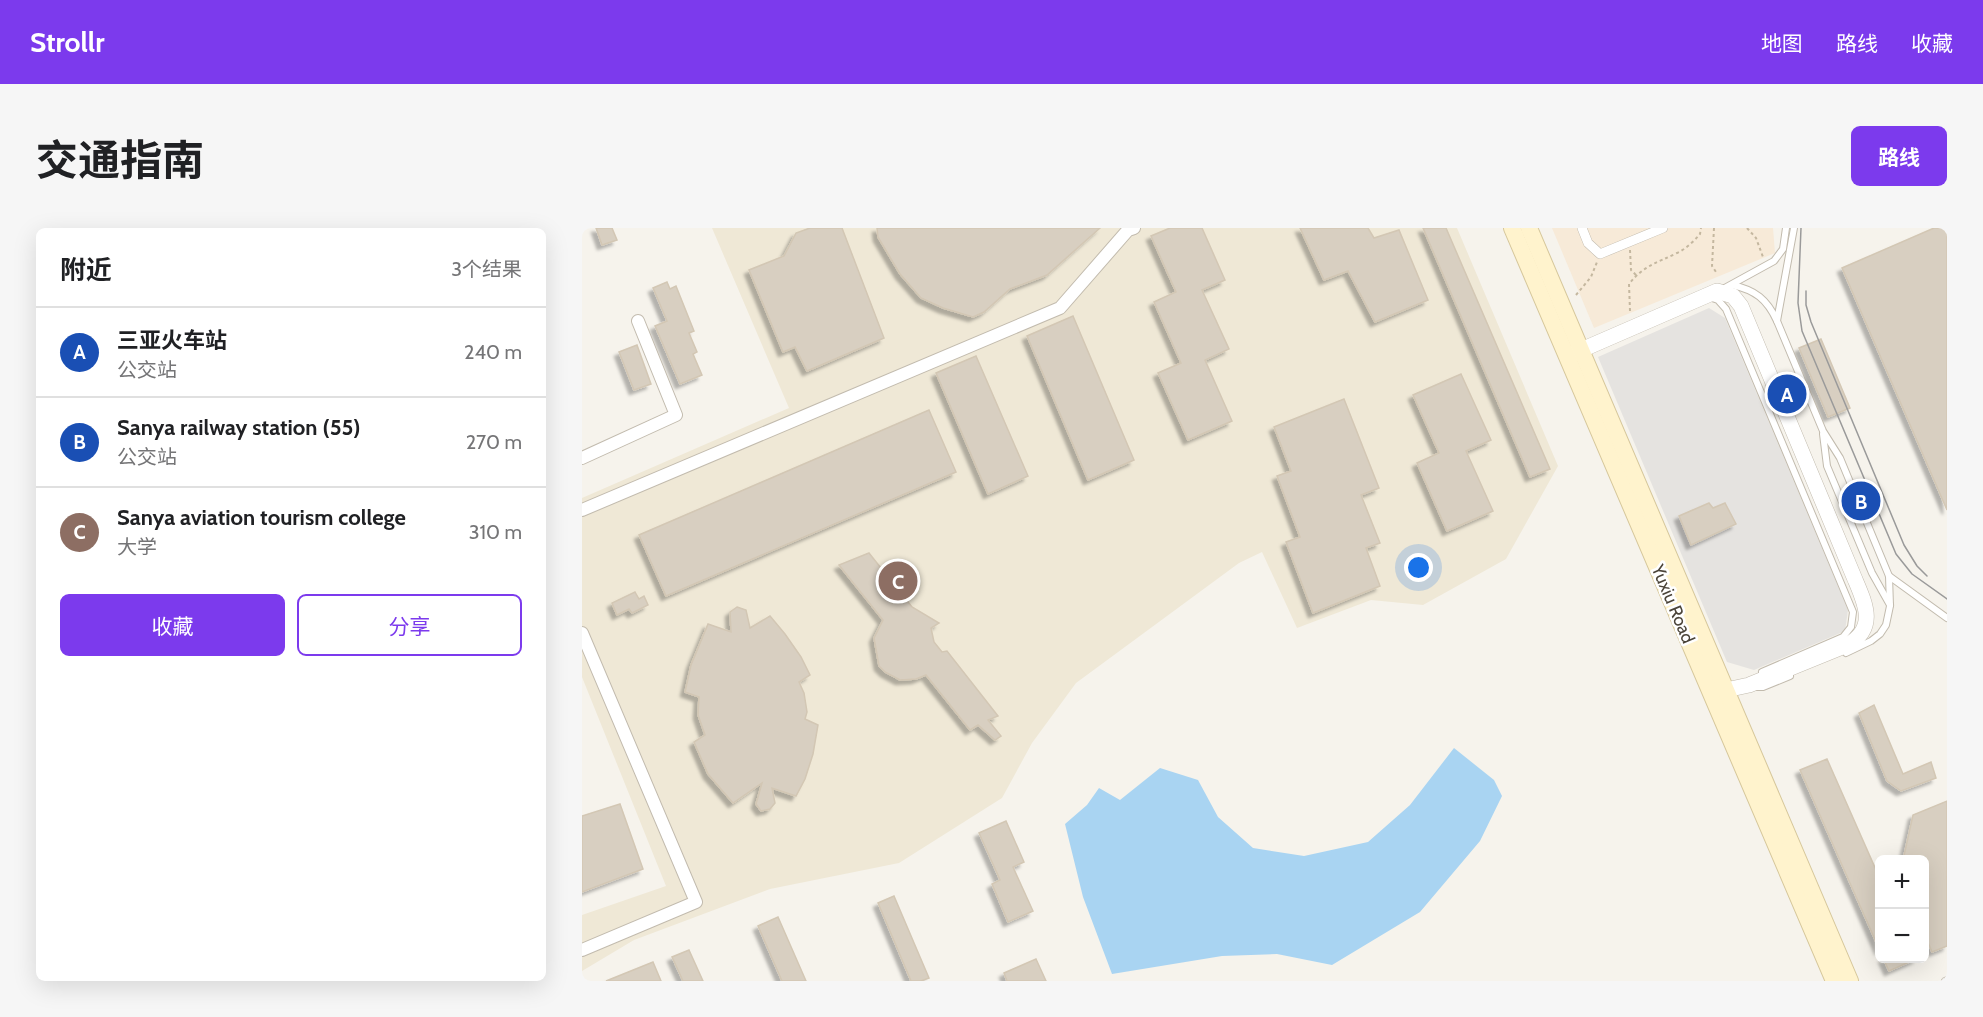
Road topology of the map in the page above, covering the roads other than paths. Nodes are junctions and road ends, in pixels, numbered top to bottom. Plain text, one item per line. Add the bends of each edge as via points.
1 (1134, 228) edge
2 (1512, 228) edge
3 (1529, 228) edge
4 (1582, 228) edge
5 (1663, 228) edge
6 (1786, 228) edge
7 (1794, 228) edge
8 (1732, 285) junction
9 (1711, 294) junction
10 (638, 321) dead end
11 (1777, 321) junction
12 (1574, 353) junction
13 (1822, 431) junction
14 (582, 458) edge
15 (582, 510) edge
16 (1889, 576) junction
17 (1890, 606) junction
18 (1947, 618) edge
19 (582, 633) edge
20 (1749, 685) junction
21 (1719, 692) junction
22 (582, 950) edge
23 (1833, 981) edge
24 (1850, 981) edge

1 - 15 street via 1128,230 1060,308
2 - 12 main road, Yuxiu Road
3 - 12 main road, Yuxiu Road
4 - 5 street via 1588,243 1600,254
6 - 8 lane via 1780,256
7 - 11 lane
8 - 9 lane
8 - 11 lane via 1758,293
9 - 12 street
9 - 20 street via 1734,296 1741,306 1866,611 1864,628 1856,640
10 - 14 street via 676,415
11 - 13 lane
12 - 21 main road, Yuxiu Road
13 - 16 lane via 1840,458
13 - 17 lane via 1827,466
16 - 17 lane
16 - 18 lane
17 - 20 lane via 1880,634 1861,647 1766,686
19 - 22 street via 696,902
20 - 21 street
21 - 23 main road, Yuxiu Road
21 - 24 main road, Yuxiu Road

